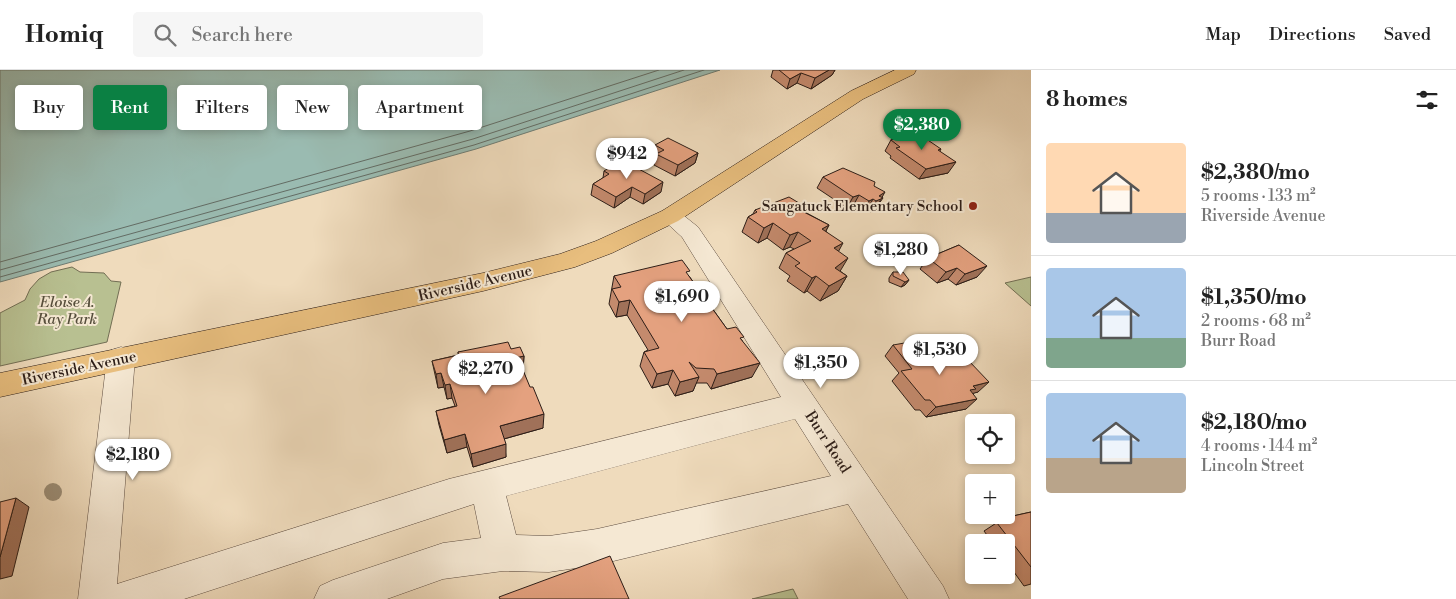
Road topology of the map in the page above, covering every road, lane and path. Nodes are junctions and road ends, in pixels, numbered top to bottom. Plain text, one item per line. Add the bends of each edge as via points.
1 (908, 70) edge
2 (670, 216) junction
3 (121, 358) junction
4 (0, 385) edge
5 (803, 404) junction
6 (486, 485) junction
7 (857, 486) junction
8 (503, 553) junction
9 (97, 599) edge
10 (126, 599) edge
11 (333, 599) edge
12 (930, 599) edge

1 - 2 main road, Riverside Avenue via 842,104
2 - 3 main road, Riverside Avenue via 604,248 518,274
2 - 5 street, Burr Road via 690,232
3 - 4 main road, Riverside Avenue
3 - 9 street
5 - 6 street
5 - 7 street, Burr Road
6 - 8 street
6 - 10 street
7 - 8 street via 597,547 549,554
7 - 12 street, Burr Road
8 - 11 street via 443,561

